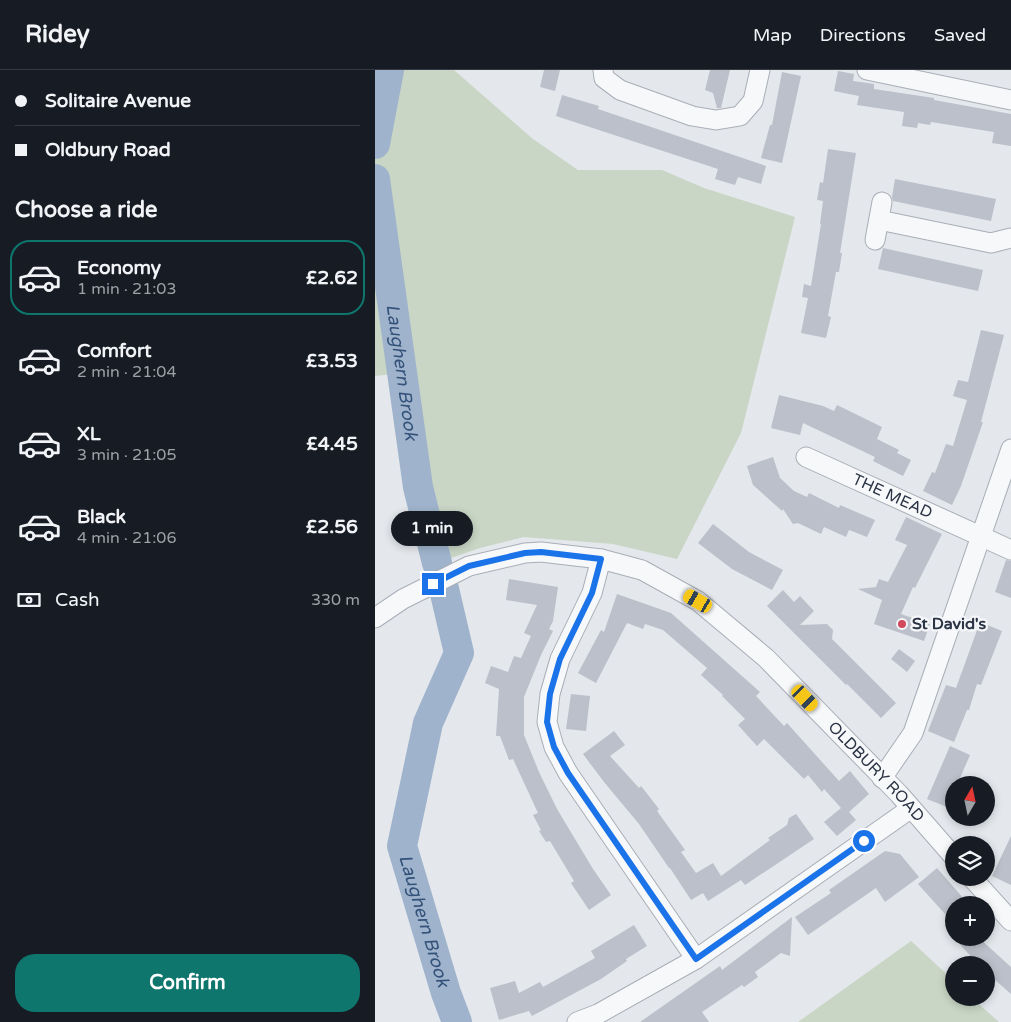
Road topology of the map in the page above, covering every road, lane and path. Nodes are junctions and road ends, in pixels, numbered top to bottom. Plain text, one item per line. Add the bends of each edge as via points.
1 (603, 70) edge
2 (760, 70) edge
3 (867, 70) edge
4 (1011, 100) edge
5 (1011, 238) edge
6 (875, 240) dead end
7 (1011, 448) edge
8 (806, 457) dead end
9 (979, 537) junction
10 (1011, 550) edge
11 (601, 559) junction
12 (375, 618) edge
13 (882, 778) junction
14 (910, 809) junction
15 (945, 847) edge
16 (979, 886) edge
17 (1011, 921) edge
18 (696, 959) junction
19 (577, 1022) edge

1 - 2 street via 604,78 620,90 692,116 716,120 740,116 753,100
3 - 4 street
5 - 6 street via 991,243 881,211
7 - 9 street
8 - 9 street, THE MEAD
9 - 10 street, THE MEAD
9 - 13 street via 913,733
11 - 12 street, OLDBURY ROAD via 541,552 469,566 403,599
11 - 13 street, OLDBURY ROAD via 642,570 698,601 766,658
11 - 18 street via 592,593 560,659 550,694 547,722 554,747 568,773
13 - 14 street, OLDBURY ROAD
14 - 15 street, OLDBURY ROAD
14 - 18 street
16 - 17 street
18 - 19 street via 598,1014

